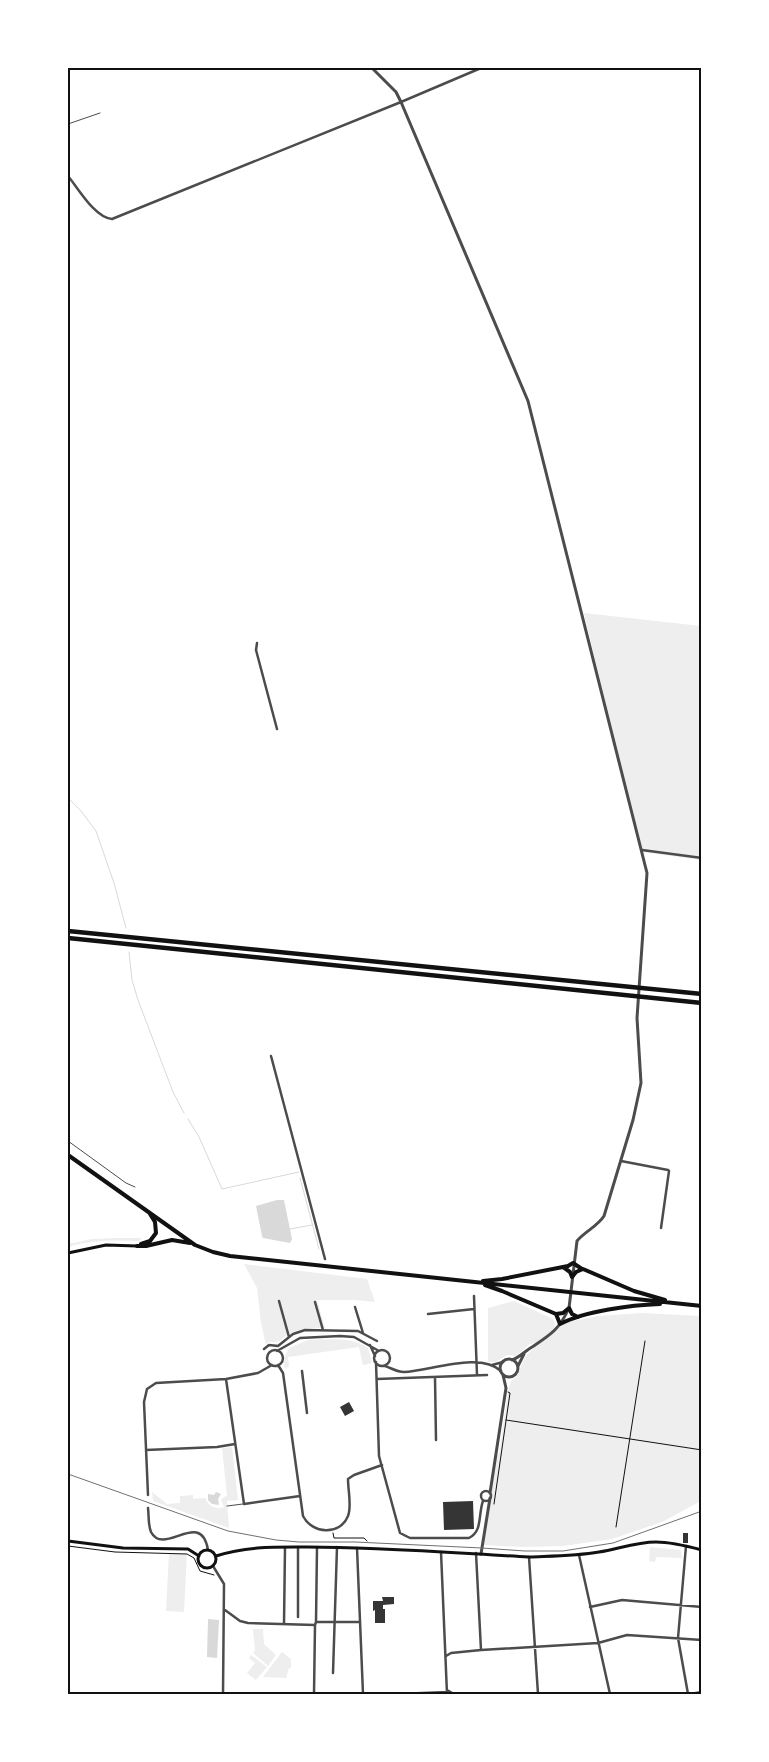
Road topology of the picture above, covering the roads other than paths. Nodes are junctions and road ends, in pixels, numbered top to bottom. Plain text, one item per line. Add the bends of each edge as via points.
1 (372, 68) edge
2 (481, 68) edge
3 (401, 102) junction
4 (100, 114) dead end
5 (68, 124) edge
6 (68, 176) edge
7 (257, 644) dead end
8 (277, 729) dead end
9 (642, 850) junction
10 (702, 858) edge
11 (68, 931) edge
12 (68, 938) edge
13 (702, 994) edge
14 (702, 1002) edge
15 (270, 1056) dead end
16 (68, 1140) edge
17 (68, 1155) edge
18 (621, 1161) junction
19 (135, 1187) dead end
20 (145, 1209) junction
21 (661, 1228) dead end
22 (195, 1245) junction
23 (137, 1246) junction
24 (68, 1253) edge
25 (325, 1259) dead end
26 (573, 1263) junction
27 (563, 1267) junction
28 (583, 1269) junction
29 (572, 1277) junction
30 (476, 1282) junction
31 (474, 1296) dead end
32 (279, 1302) dead end
33 (315, 1302) dead end
34 (677, 1304) junction
35 (702, 1306) edge
36 (355, 1307) dead end
37 (568, 1308) junction
38 (474, 1309) junction
39 (428, 1314) dead end
40 (556, 1314) junction
41 (578, 1317) junction
42 (560, 1324) junction
43 (323, 1330) junction
44 (363, 1333) junction
45 (289, 1337) junction
46 (378, 1341) dead end
47 (369, 1344) junction
48 (287, 1345) junction
49 (264, 1349) dead end
50 (277, 1351) junction
51 (380, 1351) junction
52 (524, 1353) junction
53 (375, 1356) junction
54 (282, 1357) junction
55 (390, 1358) junction
56 (512, 1360) junction
57 (267, 1361) junction
58 (376, 1362) junction
59 (503, 1362) junction
60 (476, 1363) junction
61 (272, 1365) junction
62 (278, 1365) junction
63 (490, 1365) junction
64 (383, 1366) junction
65 (518, 1367) junction
66 (263, 1370) junction
67 (394, 1370) junction
68 (302, 1371) dead end
69 (377, 1372) junction
70 (502, 1373) junction
71 (487, 1375) dead end
72 (477, 1376) junction
73 (513, 1376) junction
74 (435, 1377) junction
75 (226, 1379) junction
76 (377, 1379) junction
77 (506, 1390) junction
78 (307, 1413) dead end
79 (436, 1440) dead end
80 (235, 1444) junction
81 (146, 1450) junction
82 (382, 1465) junction
83 (490, 1494) junction
84 (148, 1495) dead end
85 (300, 1496) junction
86 (490, 1498) junction
87 (483, 1501) junction
88 (244, 1504) junction
89 (227, 1506) dead end
90 (148, 1508) dead end
91 (68, 1541) edge
92 (337, 1546) junction
93 (686, 1546) junction
94 (285, 1547) junction
95 (298, 1547) junction
96 (317, 1547) junction
97 (357, 1547) junction
98 (208, 1550) junction
99 (702, 1550) edge
100 (441, 1552) junction
101 (476, 1554) junction
102 (481, 1554) junction
103 (579, 1555) junction
104 (199, 1556) junction
105 (216, 1556) junction
106 (529, 1557) junction
107 (213, 1566) junction
108 (681, 1605) junction
109 (590, 1607) junction
110 (702, 1607) edge
111 (225, 1610) junction
112 (298, 1616) dead end
113 (360, 1622) junction
114 (334, 1623) junction
115 (284, 1624) junction
116 (316, 1624) junction
117 (678, 1638) junction
118 (702, 1640) edge
119 (598, 1643) junction
120 (534, 1647) junction
121 (446, 1650) junction
122 (481, 1650) junction
123 (451, 1653) junction
124 (446, 1656) junction
125 (333, 1673) dead end
126 (447, 1692) edge
127 (702, 1692) edge
128 (223, 1694) edge
129 (314, 1694) edge
130 (363, 1694) edge
131 (399, 1694) edge
132 (454, 1694) edge
133 (538, 1694) edge
134 (610, 1694) edge
135 (689, 1694) edge

1 - 3 street via 396,92
2 - 3 street
3 - 6 street via 112,219 98,213
3 - 9 street via 528,401
4 - 5 lane
7 - 8 street
9 - 10 street
9 - 18 street via 648,882 638,1006 641,1083
11 - 13 highway
12 - 14 highway
15 - 25 street
16 - 19 lane
17 - 20 highway
18 - 21 street via 668,1170
18 - 26 street via 604,1216 577,1241
20 - 22 highway
20 - 23 highway via 155,1222 156,1233 150,1241
22 - 23 highway via 172,1240
22 - 30 highway via 230,1256
23 - 24 main road via 106,1245
26 - 27 highway
26 - 28 highway
26 - 29 street
27 - 29 highway
27 - 30 highway
28 - 29 highway
28 - 34 highway via 634,1291
29 - 37 street
30 - 34 highway
30 - 40 highway
31 - 38 street
32 - 45 street
33 - 43 street
34 - 35 highway
34 - 41 highway via 648,1304
36 - 44 street
37 - 40 highway
37 - 41 highway
37 - 42 street
38 - 39 street
38 - 60 street
40 - 42 highway
41 - 42 highway
42 - 52 street via 546,1339
43 - 44 street
43 - 45 street via 305,1330
44 - 46 street
45 - 49 street via 278,1346 269,1345
47 - 48 street via 354,1337 313,1336
47 - 51 street
47 - 53 street
48 - 50 street
48 - 54 street
50 - 54 street
50 - 57 street via 270,1352
51 - 53 street
51 - 55 street via 387,1352
52 - 56 street
52 - 65 street
53 - 58 street
54 - 62 street
55 - 64 street via 389,1363
55 - 67 street
56 - 59 street
56 - 65 street
57 - 61 street
57 - 66 street
58 - 64 street
58 - 69 street
59 - 63 street
59 - 70 street
60 - 63 street
60 - 67 street via 403,1372
60 - 72 street
61 - 62 street
61 - 66 street
62 - 85 street via 283,1373
63 - 70 street
64 - 67 street
64 - 69 street
65 - 73 street
66 - 75 street
68 - 78 street
69 - 76 street
70 - 73 street
70 - 77 street
71 - 72 street
72 - 74 street
73 - 77 street
74 - 76 street
74 - 79 street
75 - 80 street
75 - 81 street via 161,1382 148,1387 144,1398
76 - 82 street
77 - 83 street
80 - 81 street
80 - 88 street
81 - 84 street
82 - 85 street via 348,1480 348,1518 332,1530 322,1531 308,1524 303,1516
82 - 87 street via 398,1529 406,1537 469,1538 478,1529
83 - 86 street
83 - 87 street via 482,1493
85 - 88 street
86 - 87 street
86 - 102 street
88 - 89 lane
90 - 98 street via 153,1535 163,1540 198,1533 205,1538
91 - 104 main road via 123,1548 188,1548
92 - 96 main road
92 - 97 main road
92 - 114 street
93 - 99 main road
93 - 103 main road via 647,1542
93 - 108 street
94 - 95 main road
94 - 105 main road via 241,1549
94 - 115 street
95 - 96 main road
95 - 112 street
96 - 116 street
97 - 100 main road
97 - 113 street
98 - 104 main road
98 - 105 main road
100 - 101 main road
100 - 121 street
101 - 102 main road
101 - 122 street
102 - 106 main road
103 - 106 main road
103 - 109 street
104 - 107 main road via 198,1562 202,1567
105 - 107 main road
106 - 120 street
107 - 111 street via 224,1584
108 - 109 street via 622,1600
108 - 110 street
108 - 117 street
109 - 119 street
111 - 115 street via 243,1622
111 - 128 street
113 - 114 street
113 - 130 street
114 - 116 street
114 - 125 street
115 - 116 street
116 - 129 street
117 - 118 street
117 - 119 street via 627,1635
117 - 135 street
119 - 120 street
119 - 134 street
120 - 122 street
120 - 133 street
121 - 123 street
121 - 124 street
122 - 123 street
123 - 124 street
124 - 126 street
126 - 131 street
126 - 132 street
127 - 135 street

